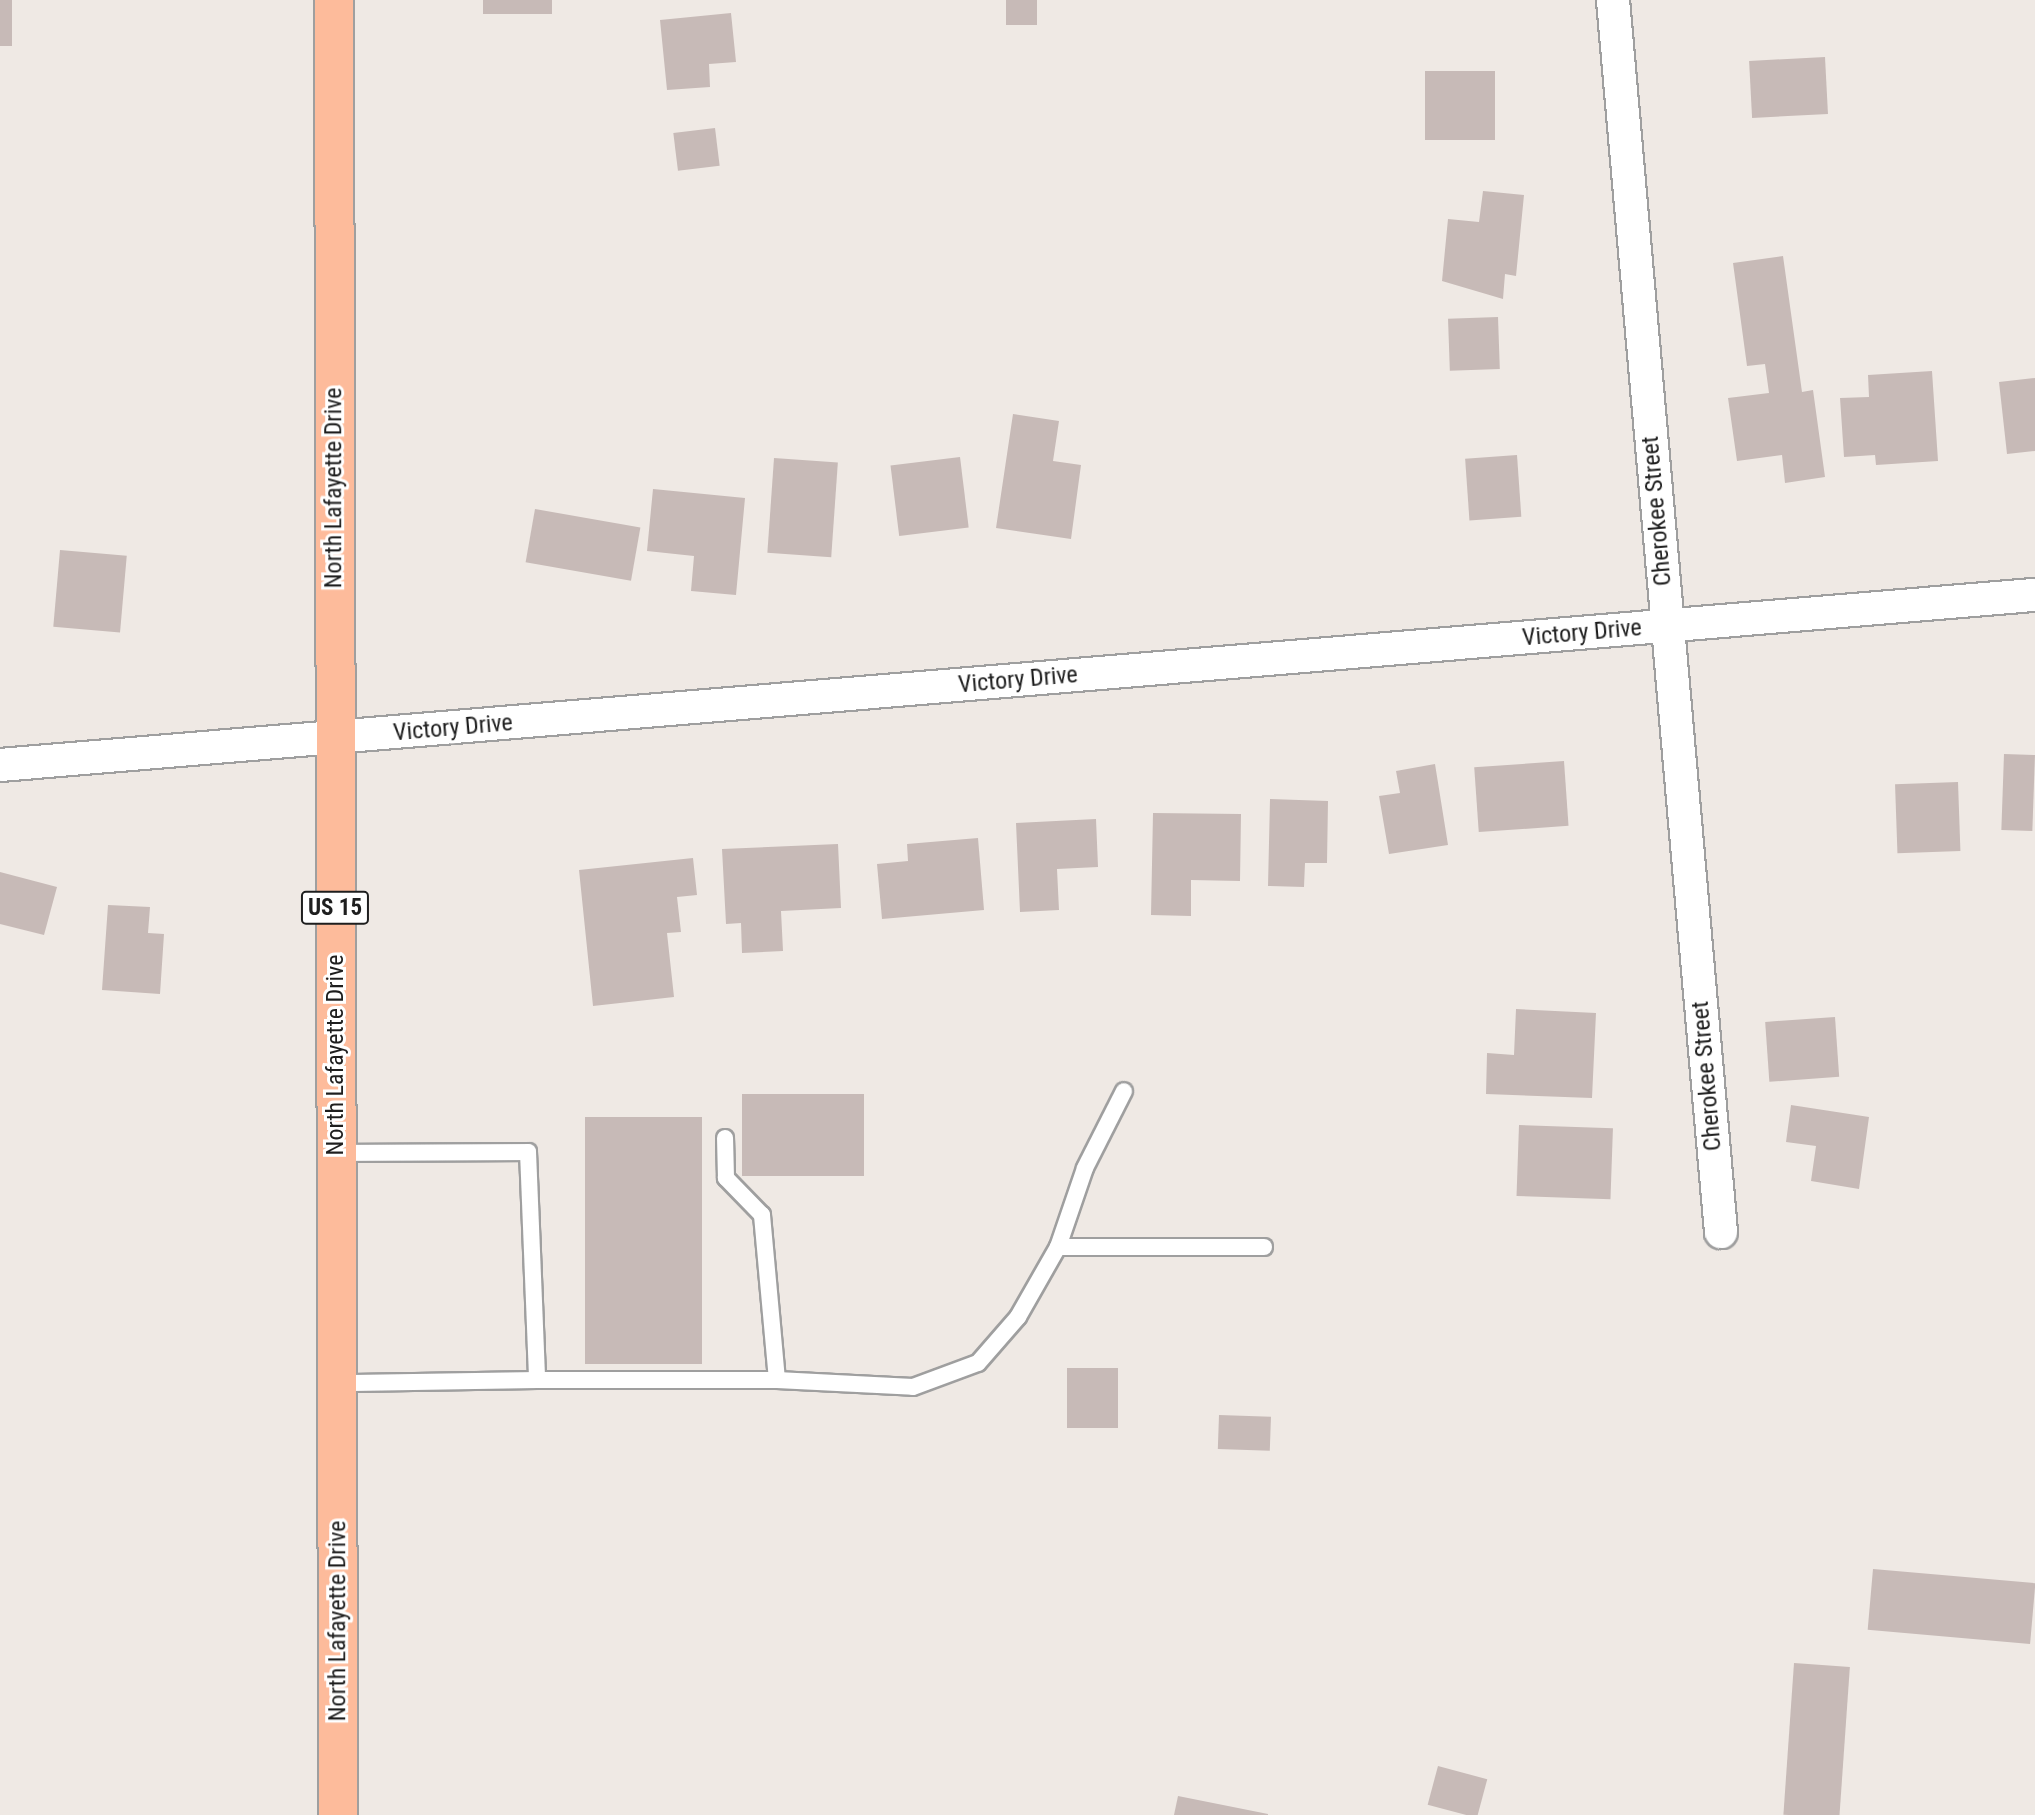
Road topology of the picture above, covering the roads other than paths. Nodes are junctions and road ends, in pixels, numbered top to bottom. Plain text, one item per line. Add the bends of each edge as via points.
1 (334, 0) edge
2 (1613, 0) edge
3 (2035, 595) edge
4 (1667, 625) junction
5 (335, 738) junction
6 (0, 765) edge
7 (1124, 1091) dead end
8 (725, 1138) dead end
9 (336, 1153) junction
10 (1721, 1232) dead end
11 (1058, 1247) junction
12 (1264, 1247) dead end
13 (537, 1380) junction
14 (777, 1380) junction
15 (337, 1383) junction
16 (338, 1815) edge

1 - 5 main road, North Lafayette Drive / US 15
2 - 4 street, Cherokee Street
3 - 4 street, Victory Drive
4 - 5 street, Victory Drive
4 - 10 street, Cherokee Street
5 - 6 street, Victory Drive
5 - 9 main road, North Lafayette Drive / US 15
7 - 11 lane via 1085,1168
8 - 14 lane via 726,1178 762,1215
9 - 13 lane via 528,1152
9 - 15 main road, North Lafayette Drive / US 15
11 - 12 lane
11 - 14 lane via 1018,1317 978,1363 913,1387
13 - 14 lane
13 - 15 lane
15 - 16 main road, North Lafayette Drive / US 15

